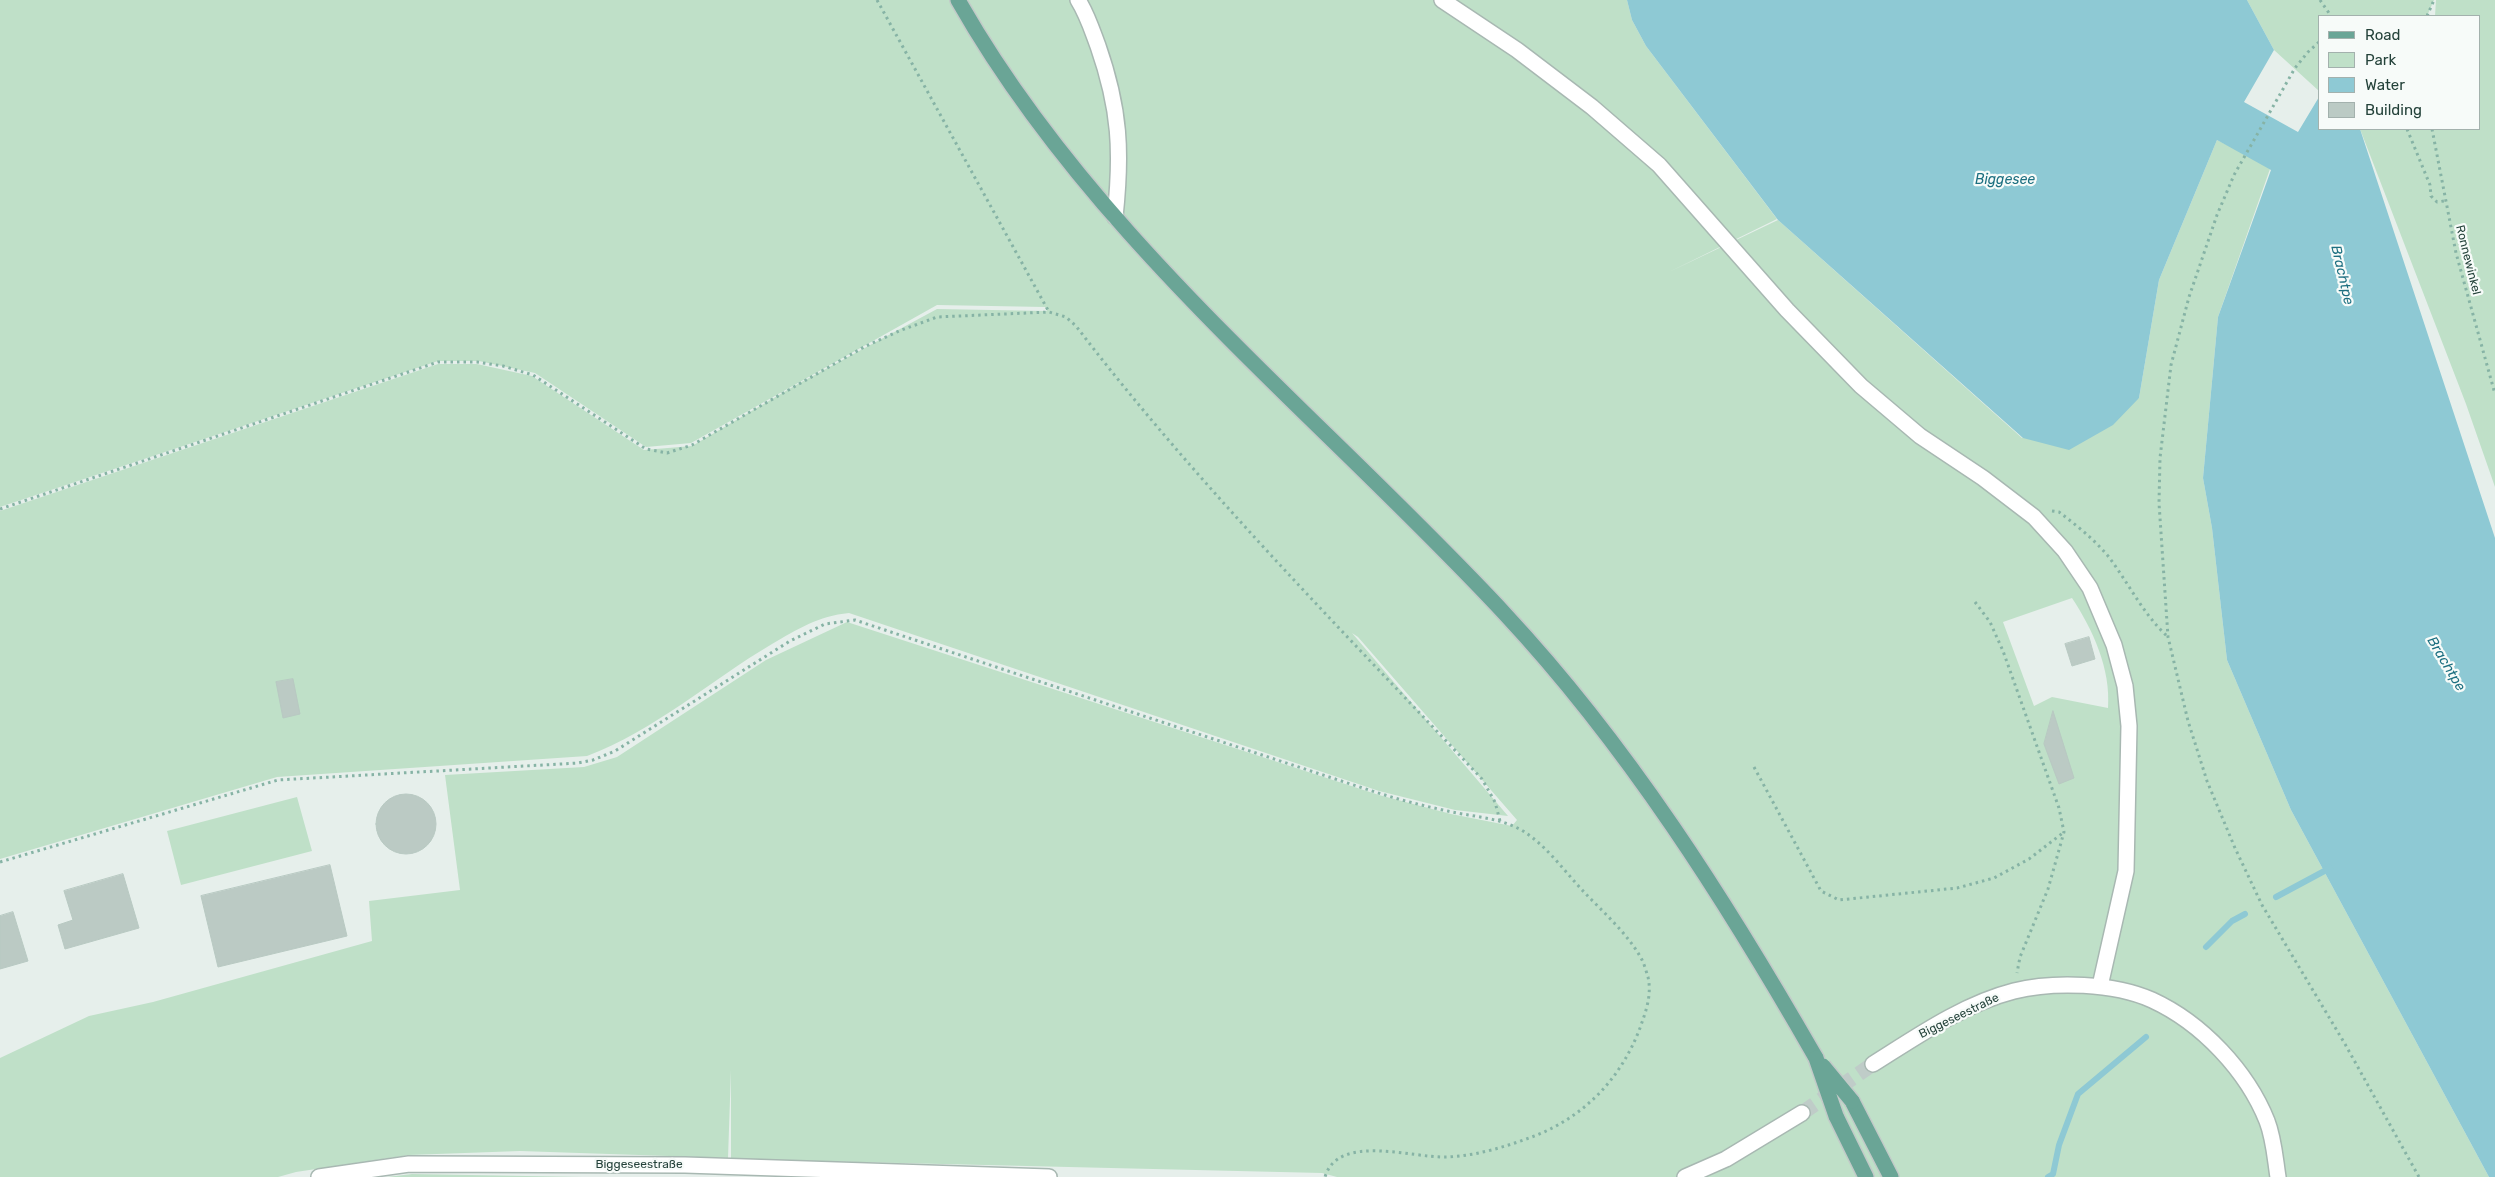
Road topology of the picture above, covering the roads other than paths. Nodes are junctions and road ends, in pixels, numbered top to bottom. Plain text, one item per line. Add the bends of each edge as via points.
1 (958, 0) edge
2 (1078, 0) edge
3 (1442, 0) edge
4 (1115, 217) junction
5 (2100, 986) junction
6 (1816, 1058) junction
7 (1873, 1064) tunnel mouth
8 (1802, 1113) tunnel mouth
9 (319, 1177) edge
10 (1049, 1177) edge
11 (1685, 1177) edge
12 (1866, 1177) edge
13 (1891, 1177) edge
14 (2278, 1177) edge

1 - 4 main road via 995,62 1045,131
2 - 4 street via 1111,82 1120,168
3 - 5 street via 1517,50 1592,107 1659,165 1787,310 1861,386 1920,436 2034,517 2065,551 2090,588 2114,645 2125,686 2129,726 2126,871
4 - 6 main road via 1181,289 1419,524 1508,617 1571,692 1698,862
5 - 7 street, Biggeseestraße via 2053,984 2013,991 1926,1031
5 - 14 street, Biggeseestraße via 2151,1000 2185,1020 2228,1056 2250,1087 2267,1121
6 - 12 main road, bridge via 1836,1116
6 - 13 main road, bridge via 1852,1101
8 - 11 street via 1726,1159
9 - 10 street, Biggeseestraße via 409,1164 685,1165

